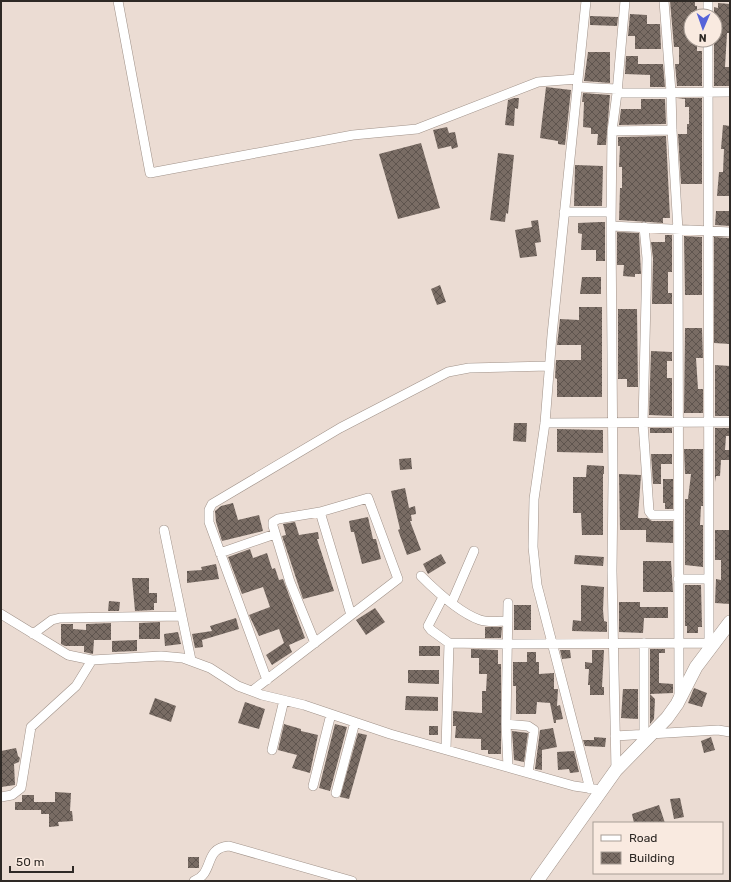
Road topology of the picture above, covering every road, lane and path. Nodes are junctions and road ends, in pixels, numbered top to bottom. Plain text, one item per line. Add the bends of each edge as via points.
1 (118, 1) edge
2 (586, 1) edge
3 (625, 1) edge
4 (664, 1) edge
5 (708, 48) edge
6 (577, 83) junction
7 (617, 91) junction
8 (671, 92) junction
9 (707, 92) junction
10 (730, 92) edge
11 (672, 130) junction
12 (612, 131) junction
13 (564, 212) junction
14 (611, 212) junction
15 (611, 226) junction
16 (644, 227) junction
17 (678, 230) junction
18 (709, 230) junction
19 (730, 232) edge
20 (550, 366) junction
21 (644, 422) junction
22 (678, 422) junction
23 (707, 422) junction
24 (730, 422) edge
25 (545, 423) junction
26 (613, 423) junction
27 (320, 512) junction
28 (677, 515) junction
29 (164, 530) dead end
30 (275, 534) junction
31 (474, 550) dead end
32 (220, 553) junction
33 (421, 576) dead end
34 (678, 579) junction
35 (708, 579) junction
36 (443, 596) junction
37 (452, 602) junction
38 (508, 603) dead end
39 (1, 614) edge
40 (351, 615) junction
41 (182, 616) junction
42 (508, 621) junction
43 (727, 630) edge
44 (33, 634) junction
45 (613, 642) junction
46 (315, 643) junction
47 (449, 643) junction
48 (551, 643) junction
49 (644, 643) junction
50 (680, 643) junction
51 (508, 644) junction
52 (710, 644) junction
53 (92, 660) junction
54 (191, 660) junction
55 (267, 680) junction
56 (252, 691) junction
57 (284, 700) junction
58 (679, 700) junction
59 (331, 714) junction
60 (356, 722) junction
61 (506, 724) junction
62 (730, 732) edge
63 (615, 736) junction
64 (648, 736) junction
65 (446, 749) junction
66 (272, 750) dead end
67 (508, 767) junction
68 (616, 770) junction
69 (528, 774) junction
70 (313, 786) dead end
71 (596, 789) junction
72 (336, 793) dead end
73 (1, 797) edge
74 (194, 881) edge
75 (352, 881) edge
76 (537, 881) edge

1 - 6 street via 150,174 353,135 417,129 538,82
2 - 6 street
3 - 7 street
4 - 8 street
5 - 9 street
6 - 7 street
6 - 13 street
7 - 8 street
7 - 12 street
8 - 9 street
8 - 11 street
9 - 10 street
9 - 18 street
11 - 12 street
11 - 17 street
12 - 14 street
13 - 14 street
13 - 20 street
14 - 15 street
15 - 16 street
15 - 26 street
16 - 17 street
16 - 21 street via 647,258
17 - 18 street
17 - 22 street
18 - 19 street
18 - 23 street
20 - 25 street
20 - 32 street via 454,370 340,428 212,504 209,522
21 - 22 street
21 - 26 street
21 - 28 street via 650,514
22 - 23 street
22 - 28 street
23 - 24 street
23 - 35 street
25 - 26 street
25 - 48 street via 534,499 533,547 536,585
26 - 45 street
27 - 30 street via 278,519 272,526
27 - 40 street
27 - 40 street via 368,498 398,579
28 - 34 street
29 - 41 street
30 - 32 street
30 - 46 street via 290,582
31 - 37 street
32 - 55 street
33 - 36 street
34 - 35 street
34 - 50 street
35 - 52 street
36 - 37 street
36 - 47 street via 428,626
37 - 42 street via 481,620
38 - 42 street
39 - 44 street
40 - 46 street
41 - 44 street via 60,618 52,620
41 - 54 street
42 - 51 street
43 - 52 main road
44 - 53 street via 68,655
45 - 48 street
45 - 49 street
45 - 63 street
46 - 55 street
47 - 51 street
47 - 65 street
48 - 51 street
48 - 71 street
49 - 50 street
49 - 64 street
50 - 52 street
50 - 58 street
51 - 61 street
52 - 58 main road
53 - 54 street via 161,656
53 - 73 street via 76,686 33,723 21,788
54 - 56 street
55 - 56 street
56 - 57 street
57 - 59 street
57 - 66 street
58 - 64 main road via 667,718
59 - 60 street
59 - 70 street
60 - 65 street
60 - 72 street
61 - 67 street
61 - 69 street via 528,726 534,730
62 - 64 street via 718,730
63 - 64 street
63 - 68 street
64 - 68 main road
65 - 67 street
67 - 69 street
68 - 71 main road
69 - 71 street
71 - 76 main road
74 - 75 street via 206,873 213,852 220,847 229,846

